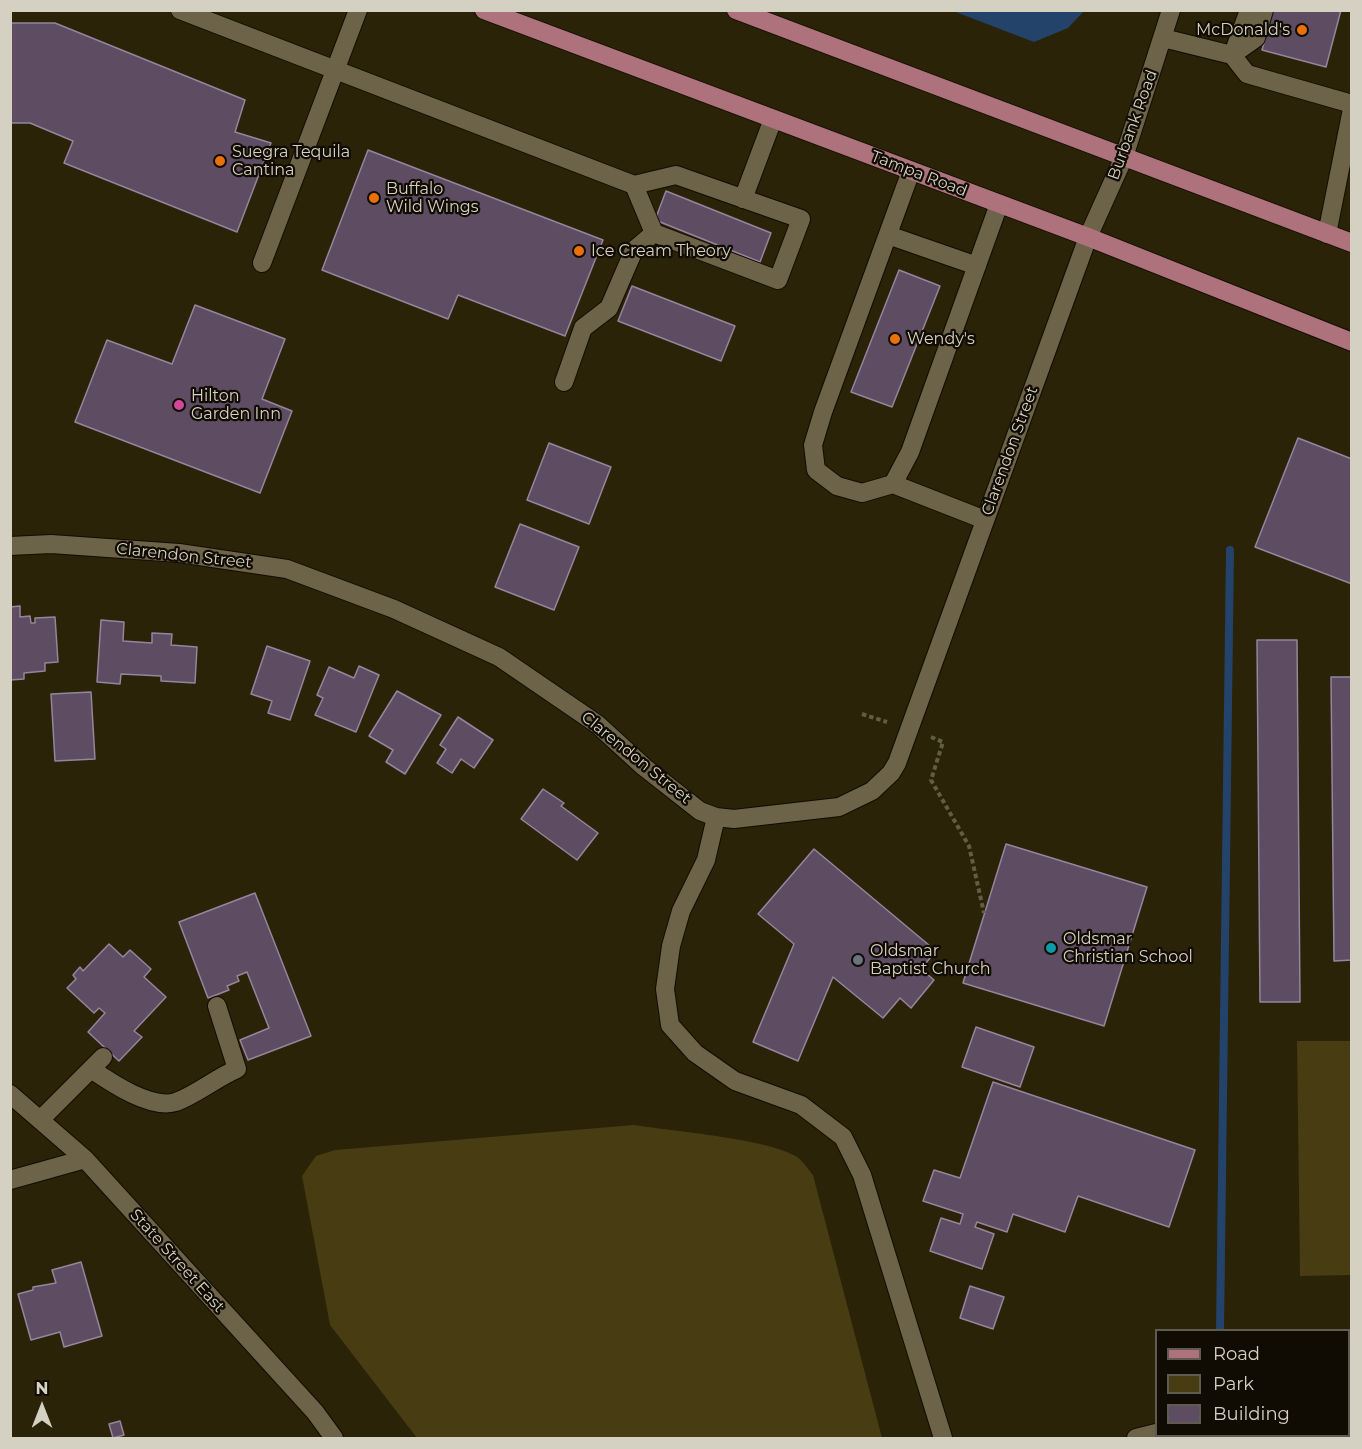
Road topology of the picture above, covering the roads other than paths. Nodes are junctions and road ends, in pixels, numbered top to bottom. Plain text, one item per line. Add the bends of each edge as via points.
1 (180, 10) edge
2 (358, 10) edge
3 (484, 10) edge
4 (736, 10) edge
5 (1171, 10) edge
6 (1249, 10) edge
7 (1264, 10) edge
8 (1163, 38) junction
9 (1232, 55) junction
10 (336, 69) junction
11 (1352, 104) edge
12 (1352, 109) edge
13 (773, 119) junction
14 (1124, 157) junction
15 (911, 171) junction
16 (634, 185) junction
17 (743, 199) junction
18 (999, 204) junction
19 (654, 233) junction
20 (1327, 234) junction
21 (888, 235) junction
22 (1088, 237) junction
23 (1352, 243) edge
24 (262, 263) dead end
25 (977, 266) junction
26 (1352, 342) edge
27 (564, 382) dead end
28 (893, 484) junction
29 (985, 520) junction
30 (10, 546) edge
31 (716, 817) junction
32 (217, 1006) dead end
33 (10, 1094) edge
34 (40, 1120) junction
35 (85, 1159) junction
36 (10, 1180) edge
37 (1155, 1433) edge
38 (334, 1438) edge
39 (943, 1438) edge
40 (1136, 1438) edge

1 - 10 street
2 - 10 street
3 - 13 main road, Tampa Road
4 - 14 main road
5 - 8 street, Burbank Road
6 - 9 street
7 - 9 street via 1256,38
8 - 9 street
8 - 14 street, Burbank Road
9 - 11 street via 1247,74
10 - 16 street
10 - 24 street
12 - 20 street
13 - 15 main road, Tampa Road
13 - 17 street
14 - 20 main road
14 - 22 street, Burbank Road
15 - 18 main road, Tampa Road
15 - 21 street
16 - 17 street via 676,176
16 - 19 street
17 - 19 street via 801,219 778,280
18 - 22 main road, Tampa Road
18 - 25 street
19 - 27 street via 634,250 609,308 583,328
20 - 23 main road
21 - 25 street
21 - 28 street via 813,445 816,470 837,486 862,493
22 - 26 main road, Tampa Road
22 - 29 street, Clarendon Street
25 - 28 street via 910,452
28 - 29 street
29 - 31 street, Clarendon Street via 891,773 872,791 839,807 734,819
30 - 31 street, Clarendon Street via 51,544 179,553 287,569 394,609 499,657 597,724 644,767 700,810
31 - 39 street via 706,860 681,911 671,946 665,989 670,1025 695,1053 735,1081 801,1105 843,1137 862,1175
32 - 34 street via 237,1069 174,1102 153,1101 120,1088 97,1063
33 - 34 street, State Street East
34 - 35 street, State Street East
35 - 36 street
35 - 38 street, State Street East via 315,1412
37 - 40 street

